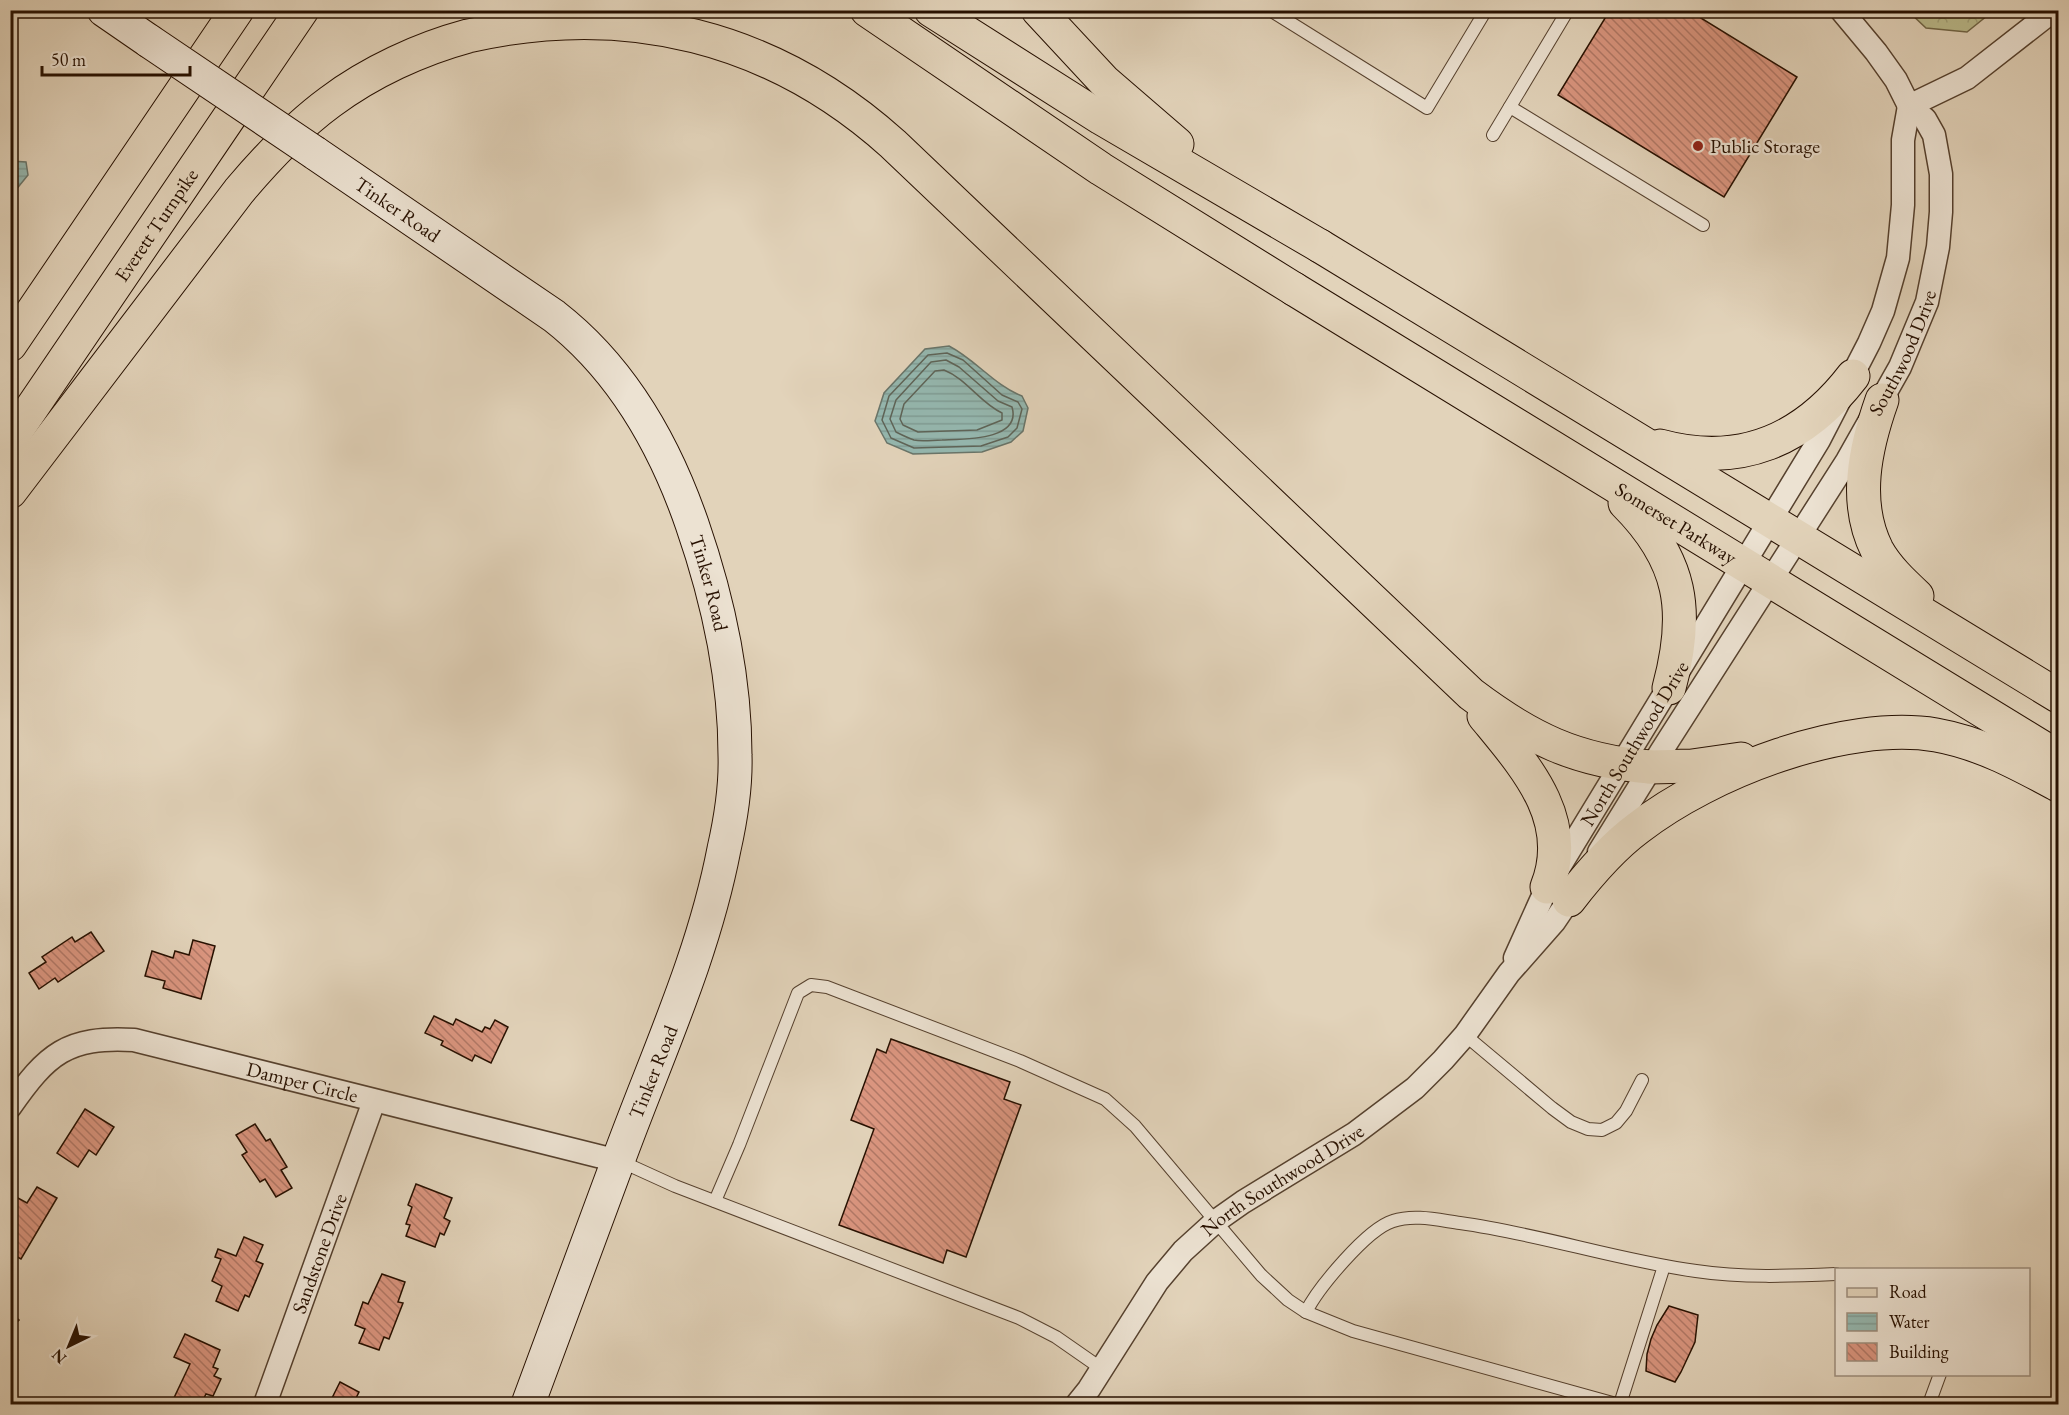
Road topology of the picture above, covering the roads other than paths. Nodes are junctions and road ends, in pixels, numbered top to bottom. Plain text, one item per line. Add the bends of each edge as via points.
1 (104, 10) edge
2 (302, 10) edge
3 (867, 10) edge
4 (931, 10) edge
5 (1038, 10) edge
6 (1269, 10) edge
7 (1486, 10) edge
8 (1568, 10) edge
9 (1841, 10) edge
10 (2054, 10) edge
11 (236, 11) edge
12 (1910, 106) junction
13 (1510, 107) junction
14 (1493, 135) dead end
15 (1703, 225) dead end
16 (1320, 246) junction
17 (10, 345) edge
18 (1853, 376) junction
19 (1882, 400) junction
20 (1634, 437) junction
21 (10, 440) edge
22 (1583, 466) junction
23 (10, 492) edge
24 (1770, 519) junction
25 (1799, 537) junction
26 (1757, 572) junction
27 (1968, 640) junction
28 (1417, 644) junction
29 (1669, 688) junction
30 (2058, 696) edge
31 (1792, 751) junction
32 (2058, 757) edge
33 (1636, 766) junction
34 (2058, 785) edge
35 (1558, 894) junction
36 (1466, 1035) junction
37 (1642, 1080) dead end
38 (374, 1101) junction
39 (10, 1107) edge
40 (618, 1161) junction
41 (715, 1201) junction
42 (1216, 1221) junction
43 (1664, 1266) junction
44 (1835, 1274) edge
45 (1306, 1312) junction
46 (1102, 1369) junction
47 (1939, 1376) edge
48 (265, 1404) edge
49 (528, 1404) edge
50 (1077, 1404) edge
51 (1618, 1404) edge
52 (1929, 1404) edge

1 - 40 street, Tinker Road, bridge via 554,315 582,338 621,383 668,461 703,558 725,645 736,757 720,873 679,1007
2 - 21 main road, Everett Turnpike
3 - 22 main road, Somerset Parkway via 1139,194
4 - 16 main road via 1092,112
5 - 16 main road via 1091,69 1143,117
6 - 7 lane via 1427,108
8 - 13 lane
9 - 12 street, Southwood Drive via 1884,62
10 - 12 street via 1967,78
11 - 17 main road
12 - 18 street, Southwood Drive via 1903,140 1898,258 1883,311
12 - 19 street, Southwood Drive via 1931,127 1937,146 1941,193 1938,247 1921,319
13 - 14 lane
13 - 15 lane
16 - 20 main road
18 - 20 main road via 1808,423 1756,448 1700,453 1666,448
18 - 24 street, Southwood Drive
19 - 25 street, Southwood Drive
19 - 27 main road via 1865,467 1863,494 1869,530 1899,579
20 - 24 main road
22 - 26 main road, Somerset Parkway
22 - 29 main road via 1640,519 1670,562 1680,614
23 - 28 main road via 227,205 274,151 330,101 412,56 474,34 558,20 635,22 682,30 754,53 808,80 864,118
24 - 25 main road
24 - 26 street, North Southwood Drive
25 - 26 street, Southwood Drive
25 - 27 main road
26 - 29 street, North Southwood Drive
26 - 32 main road, Somerset Parkway
26 - 33 street, North Southwood Drive
27 - 30 main road
28 - 33 main road via 1471,694 1525,730 1582,756
28 - 35 main road via 1490,723 1541,794 1556,840
29 - 33 street, North Southwood Drive
31 - 33 main road via 1705,765
31 - 34 main road via 1878,734 1935,735 1981,747
31 - 35 main road via 1719,781 1650,818
33 - 35 street, North Southwood Drive
35 - 36 street, North Southwood Drive via 1532,918 1509,974
36 - 37 lane via 1552,1108 1588,1129 1602,1130 1616,1123
36 - 42 street, North Southwood Drive via 1430,1074 1388,1110
38 - 39 street, Damper Circle via 134,1040 110,1038 67,1047 48,1060
38 - 40 street, Damper Circle
38 - 48 street, Sandstone Drive
40 - 41 lane
40 - 49 street, Tinker Road
41 - 42 lane via 798,993 811,985 827,987 1020,1061 1105,1099 1135,1126
41 - 46 lane via 1019,1318 1056,1337
42 - 45 lane via 1261,1275
42 - 46 street, North Southwood Drive via 1165,1271
43 - 44 lane via 1722,1275
43 - 45 lane via 1487,1227 1405,1218 1384,1224 1371,1234
43 - 51 lane
45 - 51 lane via 1353,1331
46 - 50 street, North Southwood Drive
47 - 52 lane

